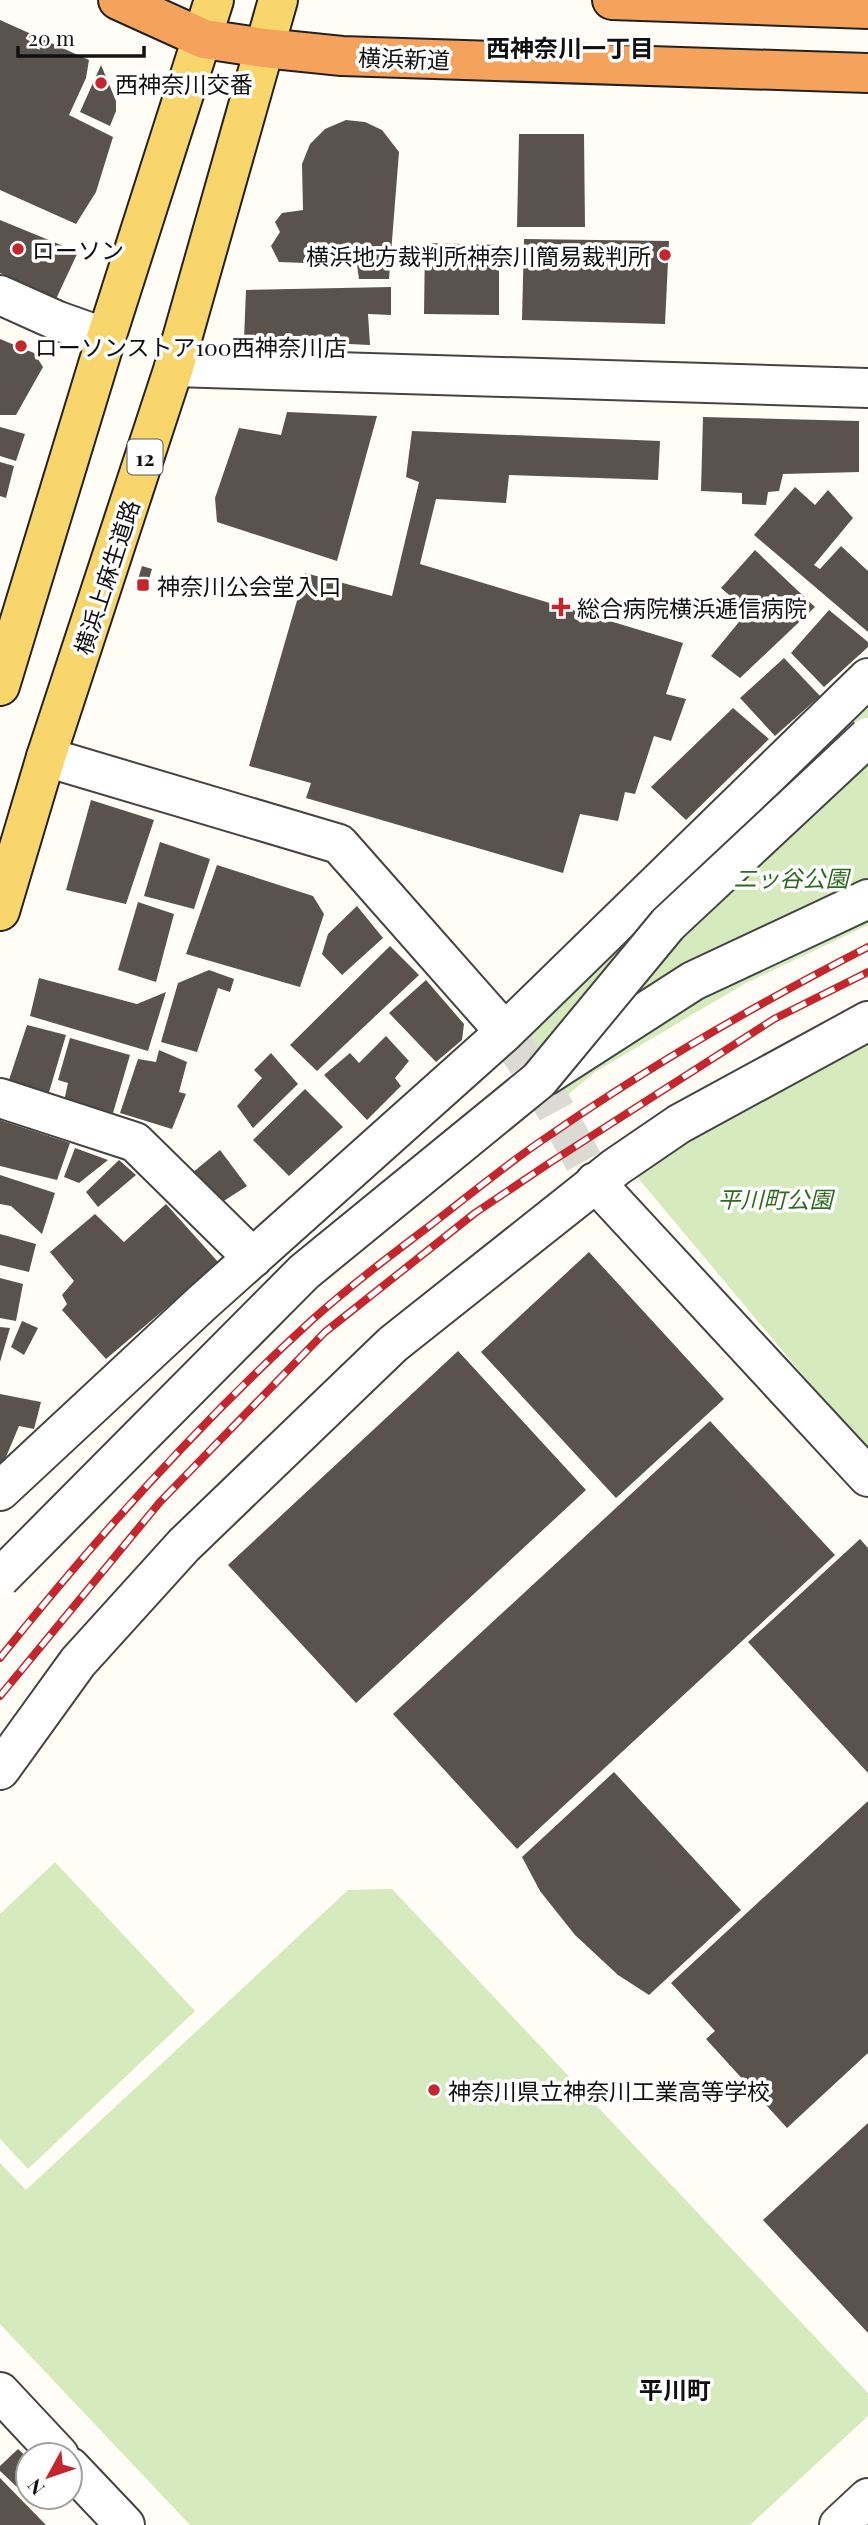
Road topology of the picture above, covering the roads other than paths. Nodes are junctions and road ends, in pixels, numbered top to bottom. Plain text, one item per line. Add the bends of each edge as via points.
1 (118, 0) edge
2 (214, 0) edge
3 (278, 0) edge
4 (611, 0) edge
5 (635, 0) edge
6 (868, 9) edge
7 (204, 39) junction
8 (264, 48) junction
9 (868, 73) edge
10 (0, 295) edge
11 (106, 338) junction
12 (174, 367) junction
13 (868, 388) edge
14 (868, 678) edge
15 (0, 686) edge
16 (868, 737) edge
17 (46, 757) junction
18 (868, 899) edge
19 (0, 911) edge
20 (868, 1021) edge
21 (505, 1032) junction
22 (539, 1080) junction
23 (0, 1098) edge
24 (595, 1182) junction
25 (253, 1258) junction
26 (868, 1477) edge
27 (0, 1491) edge
28 (0, 1578) edge
29 (0, 1770) edge
30 (0, 2392) edge
31 (46, 2441) edge
32 (84, 2482) edge
33 (868, 2498) edge
34 (125, 2525) edge
35 (839, 2525) edge

1 - 7 highway, 横浜新道
2 - 7 main road
3 - 8 main road, 横浜上麻生道路 / 12
4 - 5 highway
5 - 6 highway
7 - 8 highway, 横浜新道
7 - 11 main road
8 - 9 highway, 横浜新道 via 342,56
8 - 12 main road, 横浜上麻生道路 / 12
10 - 11 street
11 - 15 main road
12 - 13 street
12 - 17 main road, 横浜上麻生道路 / 12
14 - 21 street
16 - 22 street, bridge via 668,924
17 - 19 main road, 横浜上麻生道路 / 12
17 - 21 street via 339,844
18 - 22 street via 693,981
20 - 24 street via 680,1124
21 - 25 street
22 - 28 street, bridge via 304,1272
23 - 25 street via 135,1142
24 - 26 street
24 - 29 street via 393,1344 184,1545 78,1662
25 - 27 street
30 - 31 street
32 - 34 street
33 - 35 street

